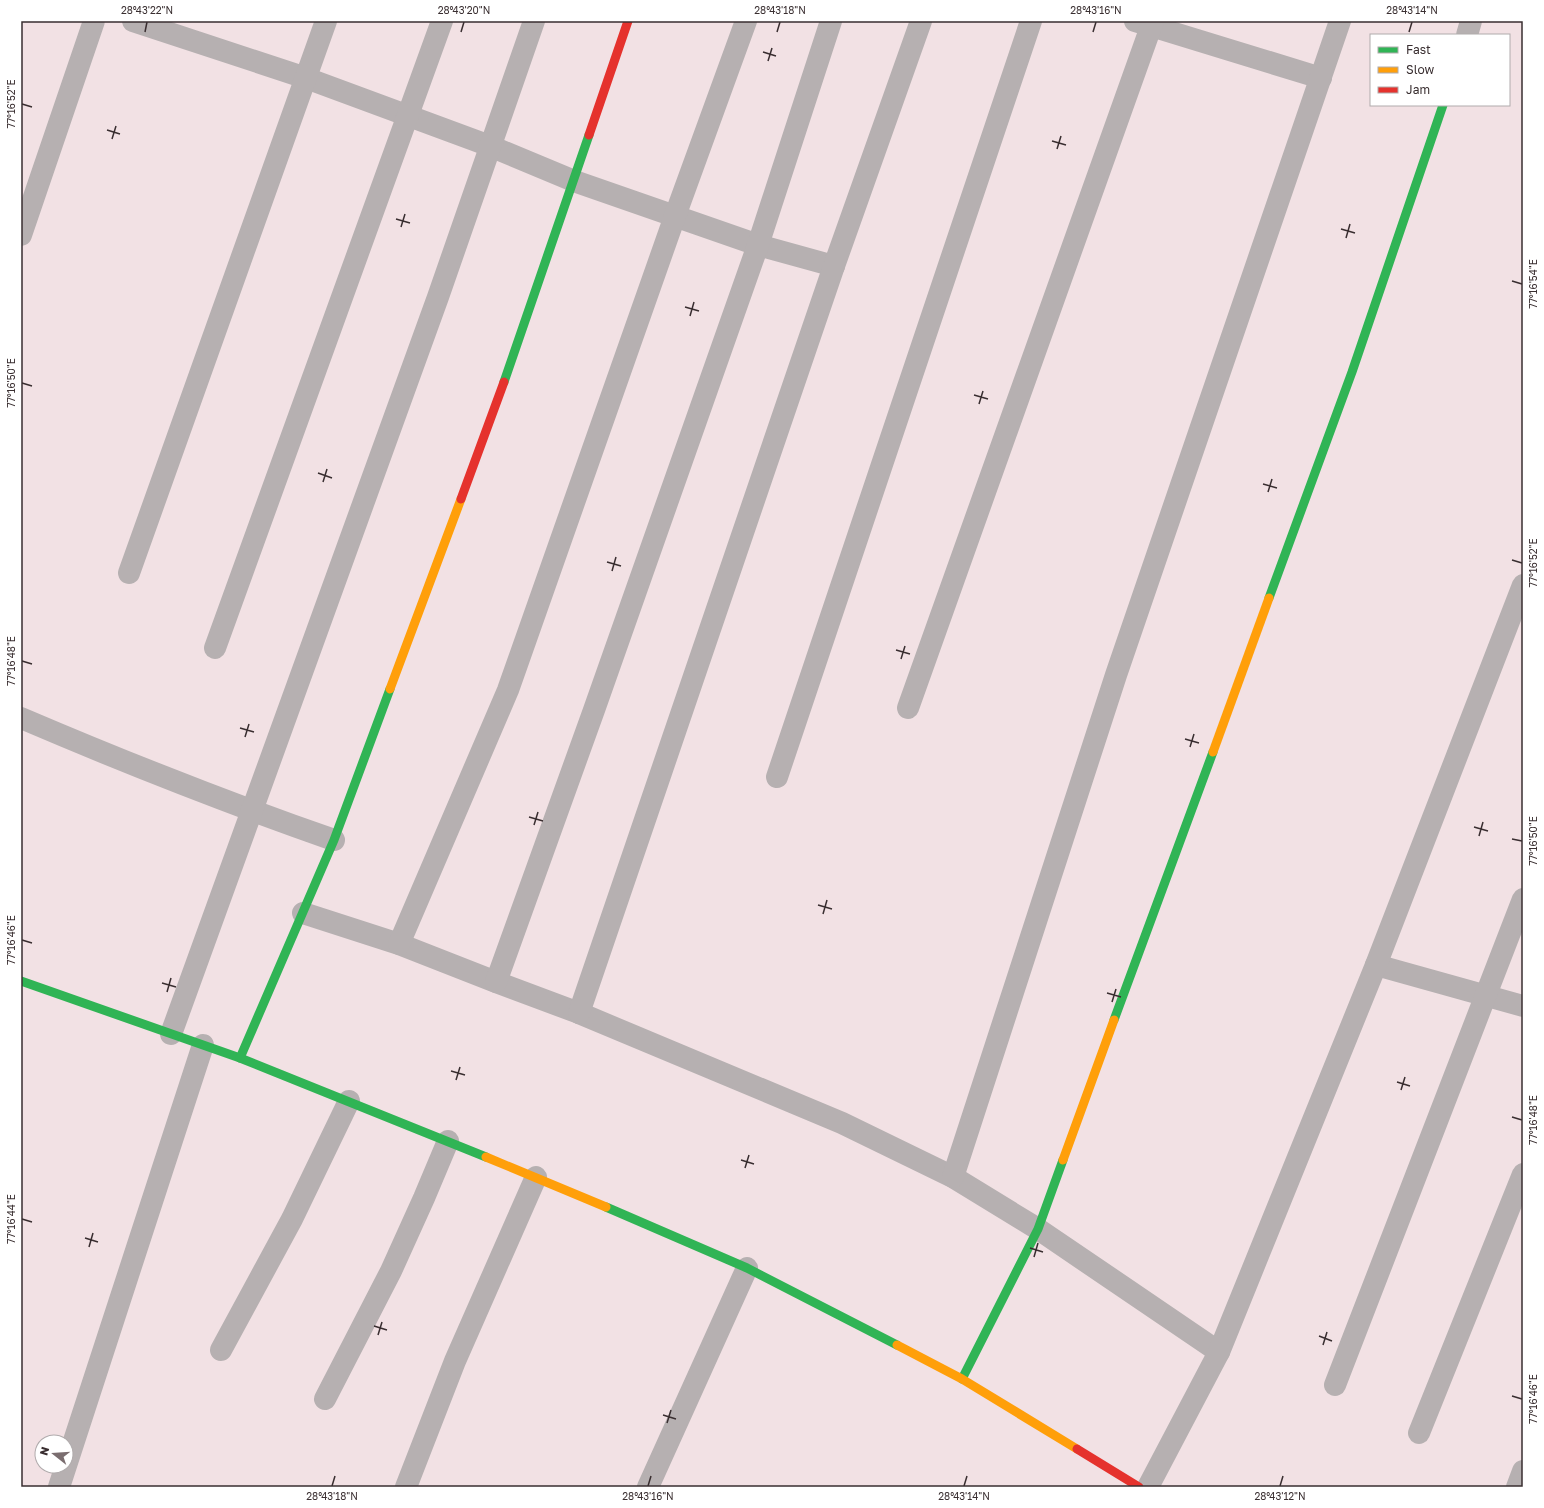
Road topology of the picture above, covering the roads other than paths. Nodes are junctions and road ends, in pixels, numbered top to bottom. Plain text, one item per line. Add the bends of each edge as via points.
1 (94, 21) edge
2 (133, 21) edge
3 (326, 21) edge
4 (442, 21) edge
5 (534, 21) edge
6 (628, 21) edge
7 (746, 21) edge
8 (831, 21) edge
9 (921, 21) edge
10 (1031, 21) edge
11 (1340, 21) edge
12 (1471, 21) edge
13 (1147, 23) edge
14 (1467, 34) edge
15 (306, 78) junction
16 (1321, 78) junction
17 (1443, 106) edge
18 (408, 115) junction
19 (490, 146) junction
20 (574, 181) junction
21 (675, 216) junction
22 (21, 235) edge
23 (758, 245) junction
24 (834, 266) junction
25 (129, 573) dead end
26 (1523, 585) edge
27 (215, 648) dead end
28 (908, 708) dead end
29 (21, 718) edge
30 (777, 777) dead end
31 (252, 811) junction
32 (334, 840) junction
33 (1523, 899) edge
34 (303, 913) junction
35 (399, 944) junction
36 (1376, 965) junction
37 (21, 981) edge
38 (496, 982) junction
39 (1485, 996) junction
40 (1523, 1006) edge
41 (579, 1013) junction
42 (171, 1034) junction
43 (203, 1045) junction
44 (240, 1058) junction
45 (349, 1101) junction
46 (448, 1141) junction
47 (1523, 1174) edge
48 (536, 1177) junction
49 (953, 1177) junction
50 (1038, 1229) junction
51 (747, 1268) junction
52 (221, 1350) dead end
53 (1219, 1352) junction
54 (962, 1379) junction
55 (1335, 1385) dead end
56 (325, 1399) dead end
57 (1419, 1433) dead end
58 (1523, 1471) edge
59 (59, 1487) edge
60 (406, 1487) edge
61 (648, 1487) edge
62 (1139, 1487) edge
63 (1148, 1487) edge
64 (1517, 1487) edge

1 - 22 street
2 - 15 street
3 - 15 street
4 - 18 street
5 - 19 street
6 - 20 street
7 - 21 street
8 - 23 street
9 - 24 street
10 - 30 street
11 - 16 street
12 - 14 street
13 - 16 street
13 - 28 street
15 - 18 street
15 - 25 street
16 - 49 street via 1116,675
17 - 50 street via 1350,379
18 - 19 street
18 - 27 street
19 - 20 street
19 - 31 street
20 - 21 street
20 - 32 street via 502,388
21 - 23 street
21 - 35 street via 508,690
23 - 24 street
23 - 38 street
24 - 41 street
26 - 36 street
29 - 31 street
31 - 32 street
31 - 42 street
32 - 34 street
33 - 39 street
34 - 35 street
34 - 44 street
35 - 38 street
36 - 39 street
36 - 53 street
37 - 42 street
38 - 41 street
39 - 40 street
39 - 55 street
41 - 49 street via 842,1123
42 - 43 street
43 - 44 street
43 - 59 street
44 - 45 street
45 - 46 street
45 - 52 street via 292,1220
46 - 48 street
46 - 56 street via 391,1271
47 - 57 street
48 - 51 street
48 - 60 street via 455,1360
49 - 50 street
50 - 53 street
50 - 54 street
51 - 54 street
51 - 61 street
53 - 63 street
54 - 62 street
58 - 64 street

